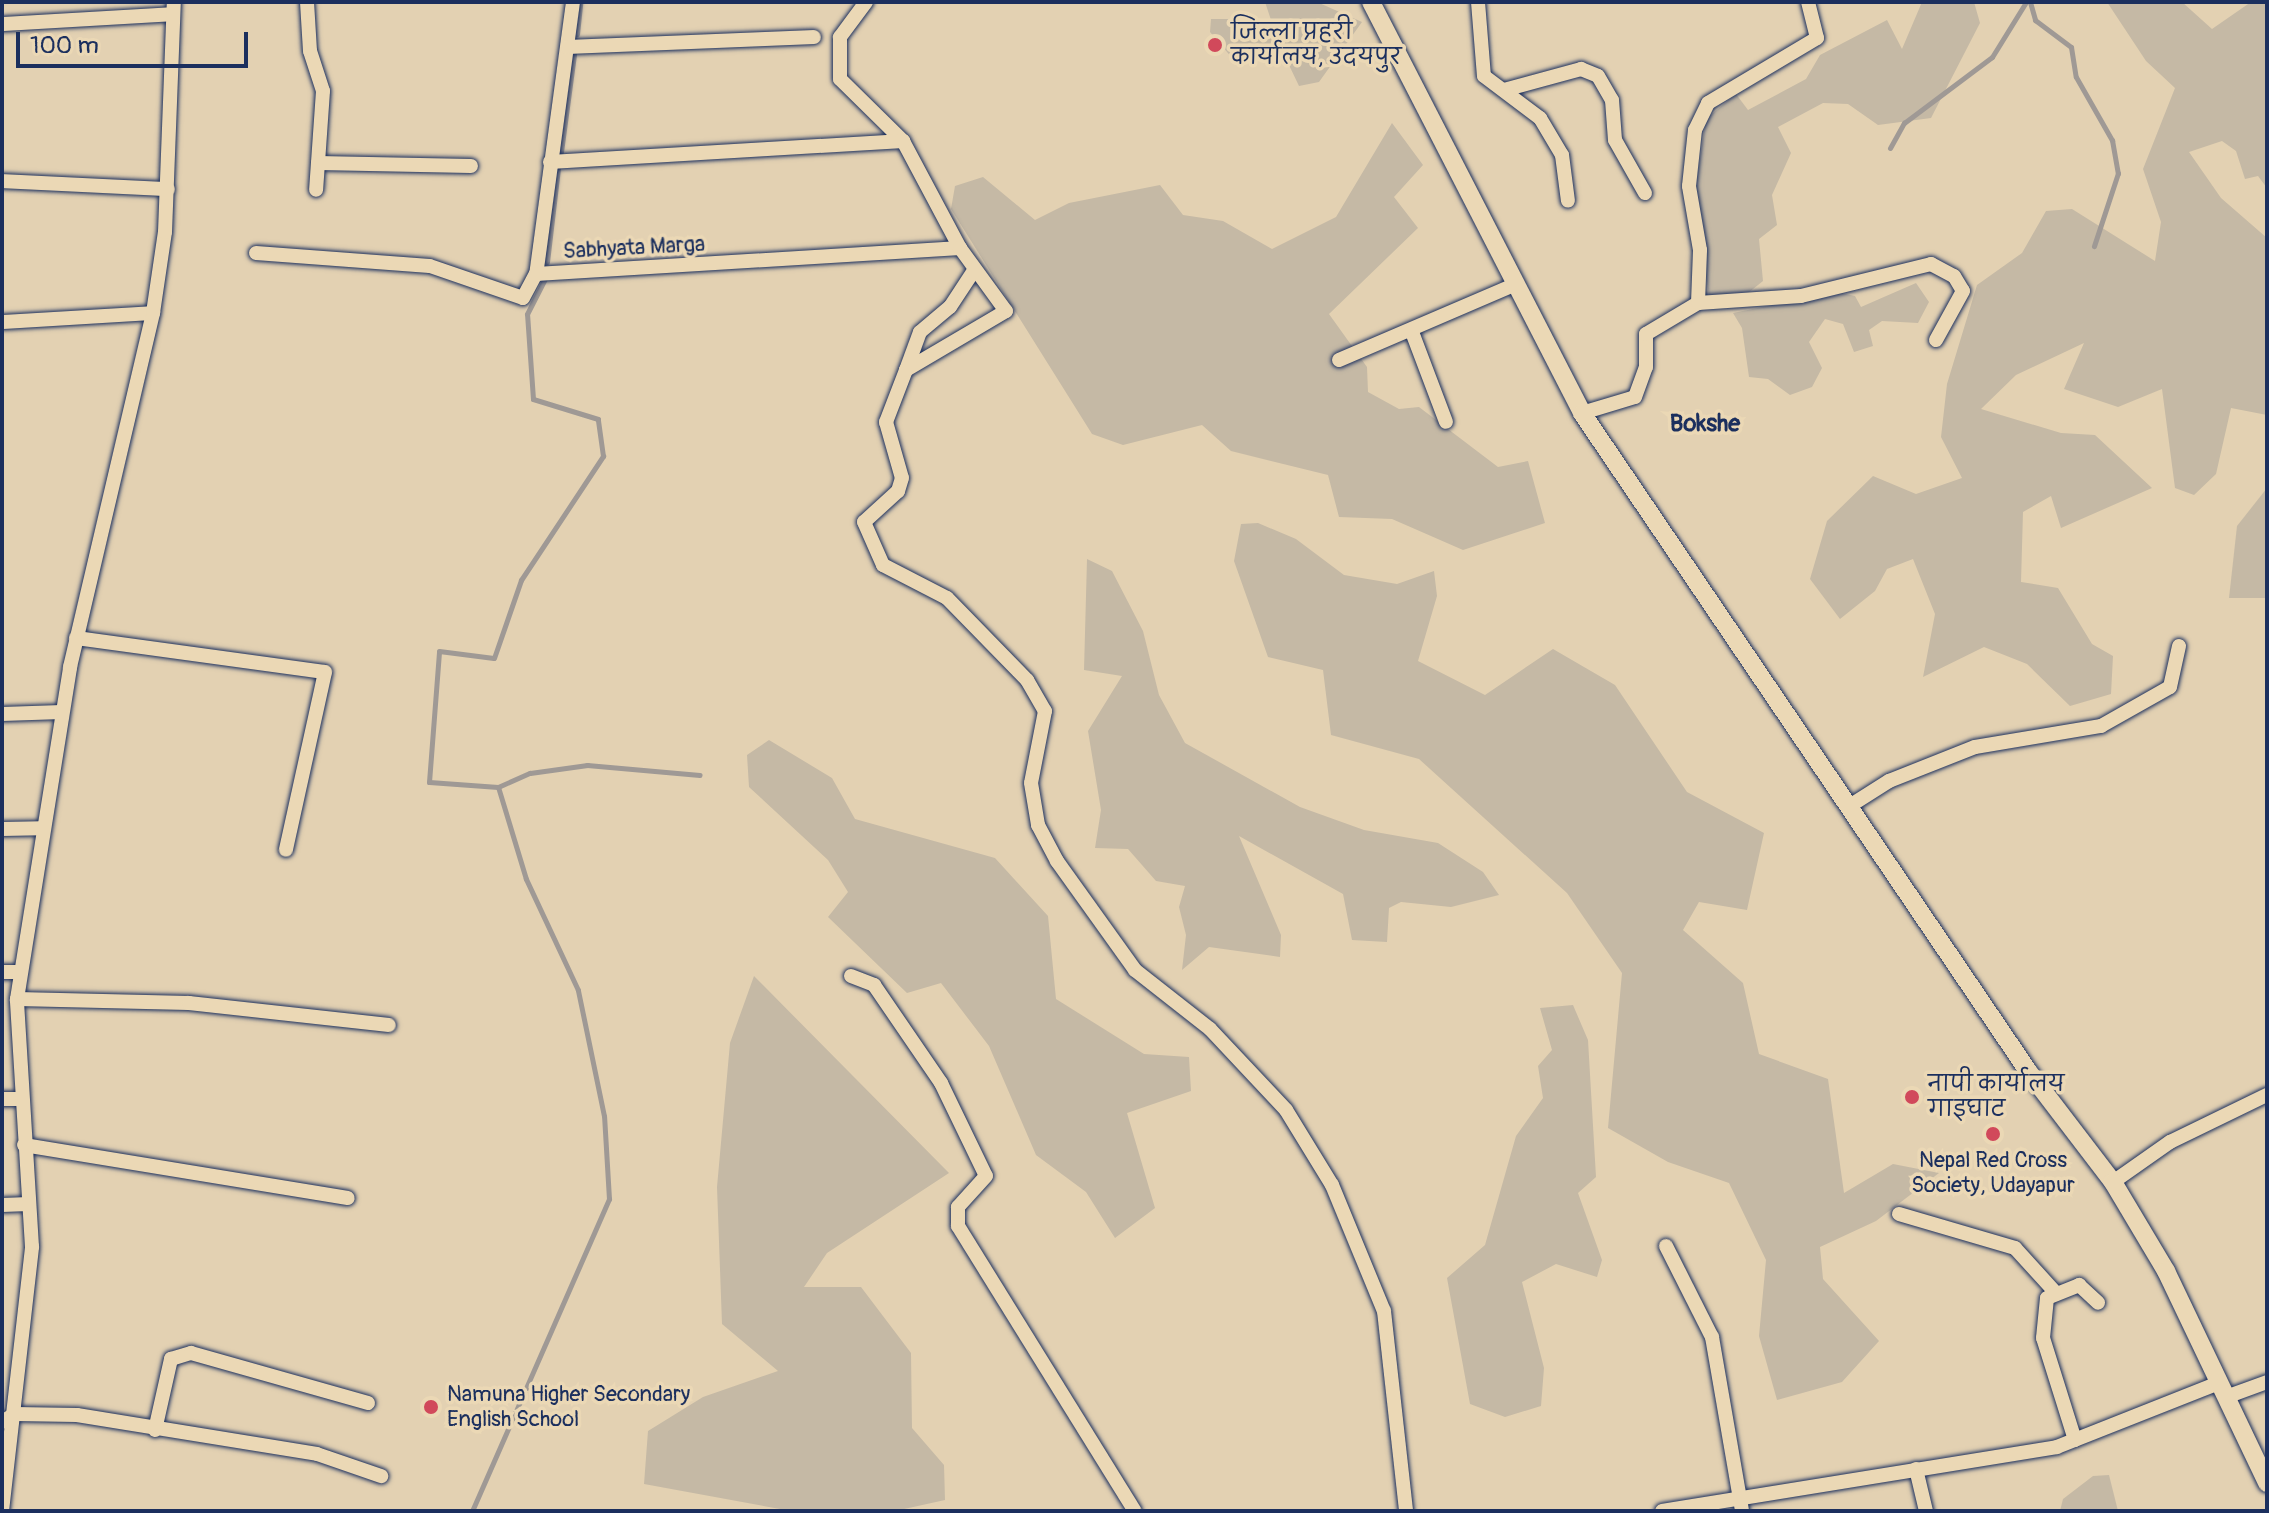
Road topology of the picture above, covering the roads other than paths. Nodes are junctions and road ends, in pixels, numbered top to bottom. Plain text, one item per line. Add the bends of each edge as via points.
1 (307, 2) edge
2 (573, 2) edge
3 (866, 2) edge
4 (1371, 2) edge
5 (1478, 2) edge
6 (1808, 2) edge
7 (174, 8) edge
8 (2, 24) edge
9 (814, 37) dead end
10 (568, 47) junction
11 (1504, 90) junction
12 (903, 141) junction
13 (550, 162) junction
14 (318, 163) junction
15 (471, 166) dead end
16 (2, 181) edge
17 (168, 189) junction
18 (316, 190) dead end
19 (1645, 193) dead end
20 (1568, 201) dead end
21 (960, 248) junction
22 (256, 253) dead end
23 (975, 269) junction
24 (536, 274) junction
25 (1512, 286) junction
26 (1698, 303) junction
27 (153, 313) junction
28 (2, 322) edge
29 (1412, 332) junction
30 (1936, 340) dead end
31 (1339, 360) dead end
32 (906, 370) junction
33 (1582, 413) junction
34 (1446, 422) dead end
35 (76, 638) junction
36 (2179, 646) dead end
37 (62, 712) junction
38 (2, 714) edge
39 (1848, 807) junction
40 (41, 828) junction
41 (2, 829) edge
42 (286, 850) dead end
43 (2, 972) edge
44 (20, 972) junction
45 (851, 976) dead end
46 (17, 999) junction
47 (389, 1025) dead end
48 (2267, 1095) edge
49 (2, 1099) edge
50 (21, 1099) junction
51 (24, 1145) junction
52 (2113, 1182) junction
53 (348, 1198) dead end
54 (29, 1204) junction
55 (2, 1205) edge
56 (1899, 1214) dead end
57 (1666, 1246) dead end
58 (2056, 1293) junction
59 (2098, 1303) dead end
60 (2267, 1382) edge
61 (2223, 1390) junction
62 (368, 1403) dead end
63 (9, 1418) edge
64 (155, 1430) junction
65 (2075, 1440) junction
66 (1916, 1469) junction
67 (381, 1476) dead end
68 (2267, 1483) edge
69 (1740, 1504) edge
70 (2, 1511) edge
71 (1135, 1511) edge
72 (1406, 1511) edge
73 (1662, 1511) edge
74 (1926, 1511) edge

1 - 14 street via 310,51 323,91
2 - 10 street, Sabhyata Marga
3 - 12 street via 840,37 840,79
4 - 25 main road
5 - 11 street via 1484,76
6 - 26 street via 1817,38 1708,103 1695,130 1689,186 1700,250
7 - 8 street
7 - 17 street
9 - 10 street
10 - 13 street, Sabhyata Marga
11 - 19 street via 1581,69 1598,76 1612,100 1615,140
11 - 20 street via 1540,118 1562,155
12 - 13 street
12 - 21 street
13 - 24 street, Sabhyata Marga
14 - 15 street
14 - 18 street
16 - 17 street
17 - 27 street
21 - 23 street
21 - 24 street, Sabhyata Marga
22 - 24 street via 430,266 523,298
23 - 32 street via 950,307 920,332
23 - 32 street via 1006,311
25 - 29 street
25 - 33 main road
26 - 30 street via 1801,296 1931,264 1954,276 1963,291
26 - 33 street via 1646,334 1646,367 1635,397
27 - 28 street
27 - 35 street
29 - 31 street
29 - 34 street
32 - 72 street via 886,422 902,478 898,491 864,522 870,536 883,565 947,598 1027,680 1045,711 1031,783 1038,825 1057,861 1135,970 1210,1029 1286,1110 1332,1185 1384,1311
33 - 39 main road
35 - 37 street
35 - 42 street via 325,672
36 - 39 street via 2170,687 2101,726 1975,747 1889,781
37 - 38 street
37 - 40 street
39 - 52 main road via 2028,1071
40 - 41 street
40 - 44 street
43 - 44 street
44 - 46 street
45 - 71 street via 874,985 941,1083 986,1176 958,1207 958,1226
46 - 47 street via 189,1003
46 - 50 street
48 - 52 street via 2170,1142
49 - 50 street
50 - 51 street
51 - 53 street
51 - 54 street
52 - 61 main road
54 - 55 street
54 - 63 street via 32,1247
56 - 58 street via 2015,1248
57 - 69 street via 1712,1337
58 - 59 street via 2079,1285
58 - 65 street via 2047,1298 2043,1338
60 - 61 street
61 - 65 street
61 - 68 main road
62 - 64 street via 191,1353 171,1359
63 - 64 street via 77,1415
63 - 70 street
64 - 67 street via 317,1454
65 - 66 street
66 - 69 street
66 - 74 street
69 - 73 street

